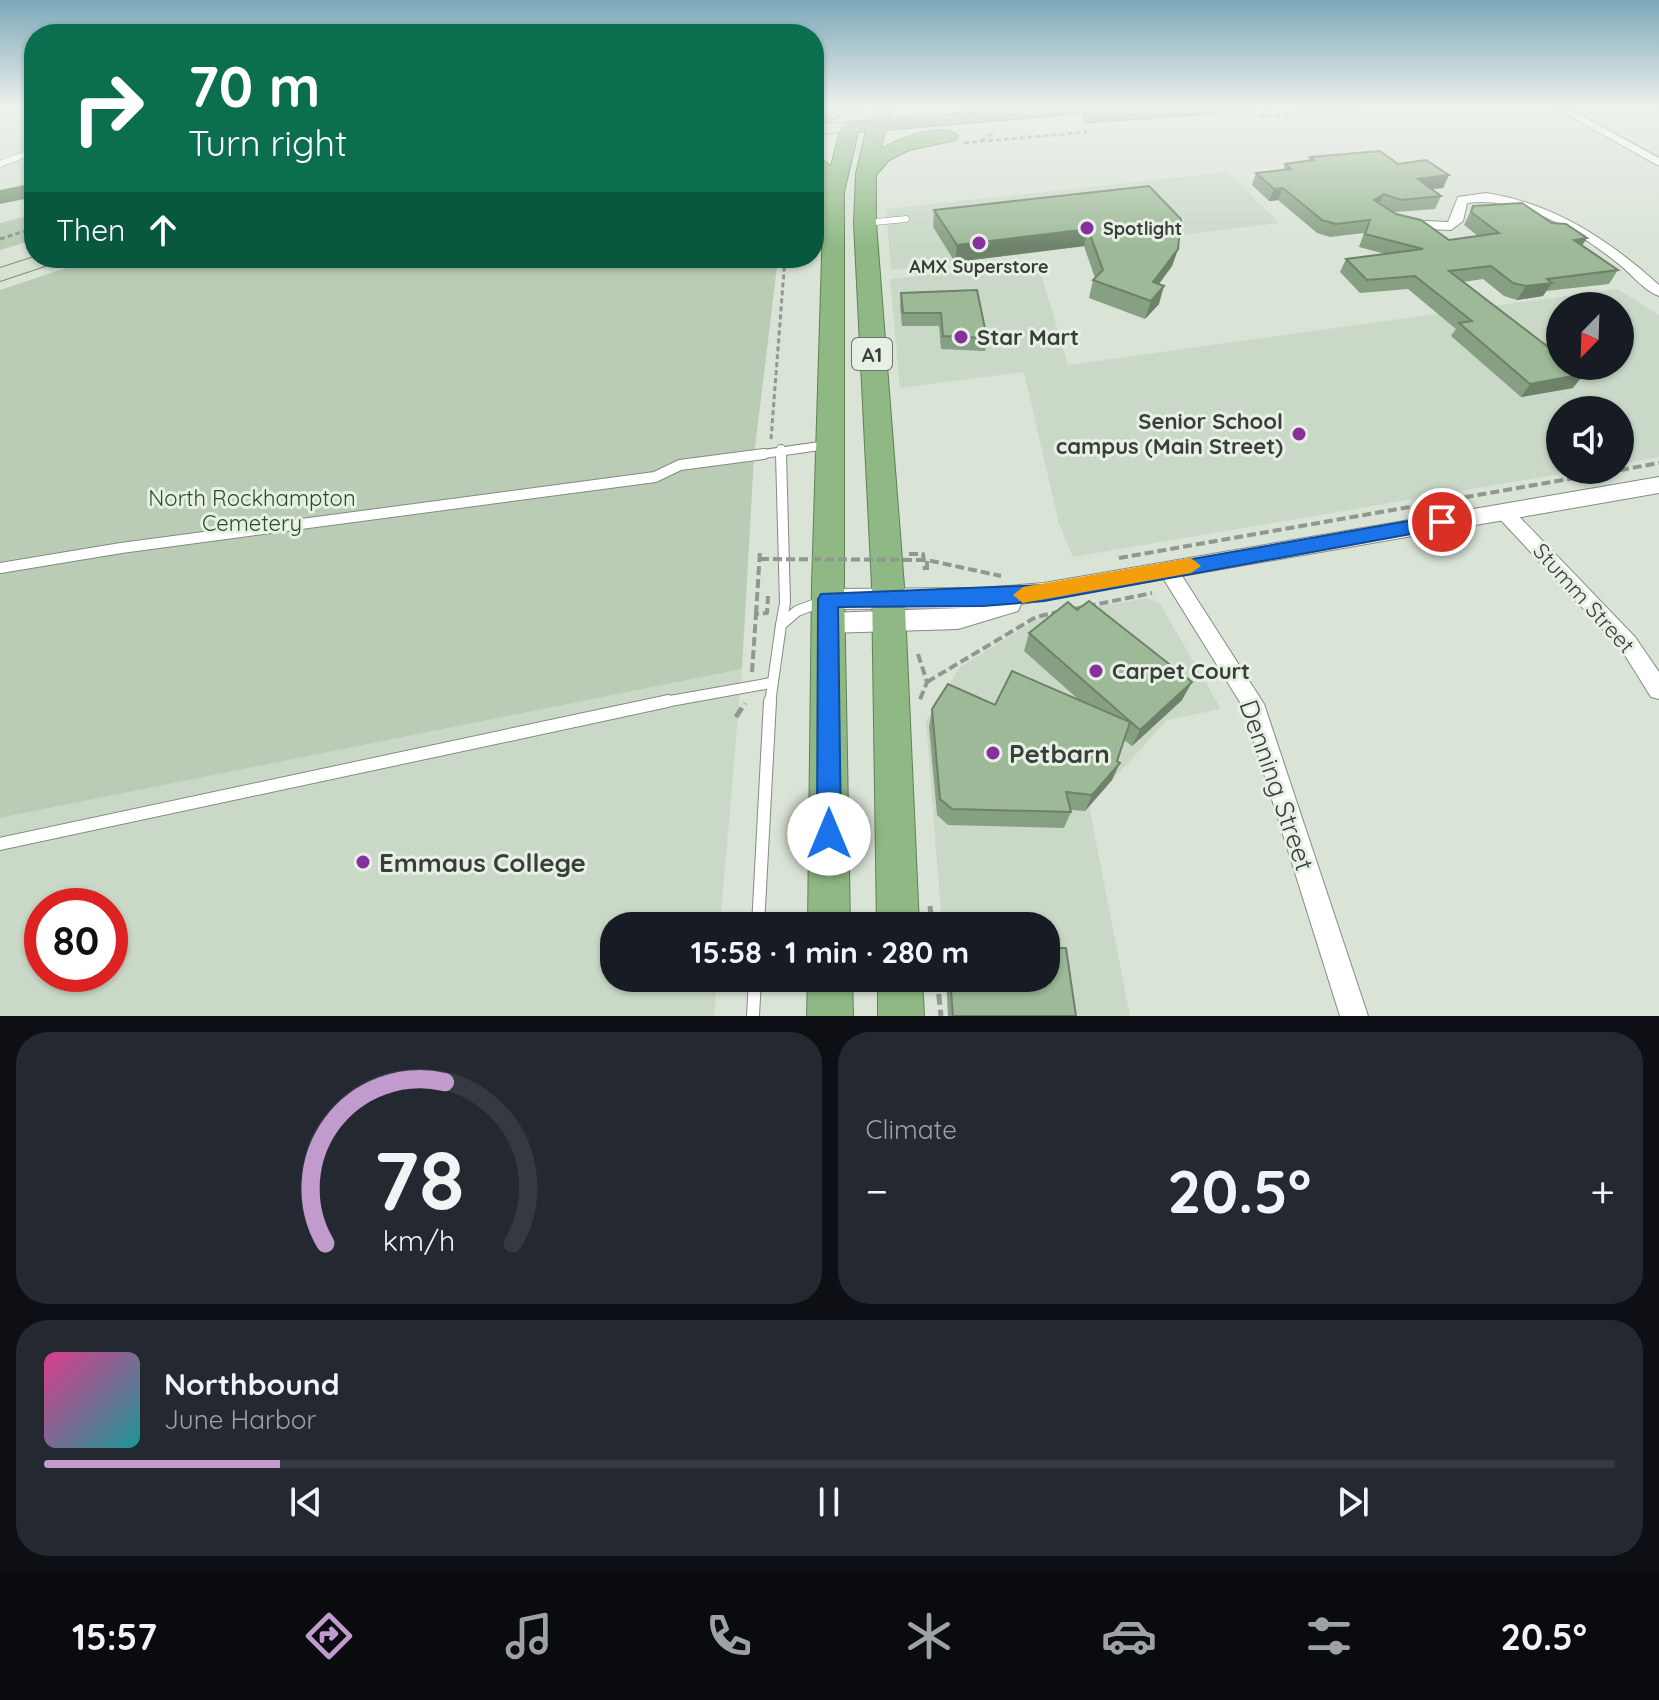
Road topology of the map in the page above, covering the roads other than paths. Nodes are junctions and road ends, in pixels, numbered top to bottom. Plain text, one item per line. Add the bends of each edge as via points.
1 (843, 153) edge
2 (870, 153) edge
3 (887, 153) edge
4 (24, 155) edge
5 (0, 164) edge
6 (824, 171) edge
7 (866, 174) junction
8 (834, 192) junction
9 (1387, 217) edge
10 (906, 219) dead end
11 (865, 223) junction
12 (24, 254) edge
13 (0, 262) edge
14 (24, 267) edge
15 (0, 275) edge
16 (1659, 292) edge
17 (830, 445) junction
18 (781, 449) junction
19 (1659, 485) edge
20 (1503, 511) junction
21 (0, 568) edge
22 (1174, 579) junction
23 (828, 611) junction
24 (889, 611) junction
25 (781, 625) junction
26 (771, 683) junction
27 (1659, 690) edge
28 (0, 844) edge
29 (759, 912) edge
30 (829, 912) edge
31 (898, 912) edge
32 (754, 992) edge
33 (830, 992) edge
34 (900, 992) edge
35 (753, 1016) edge
36 (830, 1016) edge
37 (901, 1016) edge
38 (1354, 1016) edge

1 - 8 highway, A1
2 - 7 highway, A1
3 - 7 highway
4 - 5 lane
6 - 8 highway
7 - 11 highway, A1
8 - 17 highway, A1
9 - 16 street via 1439,227 1457,221 1462,200 1504,200 1595,240
10 - 11 lane
11 - 24 highway, A1
12 - 13 main road
14 - 15 main road
17 - 18 lane
17 - 23 highway, A1
18 - 21 lane via 680,465 655,477
18 - 25 lane
19 - 20 street
20 - 22 street
20 - 27 street, Stumm Street via 1628,643
22 - 24 street via 1044,593 958,619
22 - 38 street, Denning Street via 1253,704
23 - 24 street
23 - 25 lane via 797,611
23 - 30 highway, A1
24 - 31 highway, A1
25 - 26 lane
26 - 28 lane
26 - 29 lane
32 - 35 lane
33 - 36 highway
34 - 37 highway

